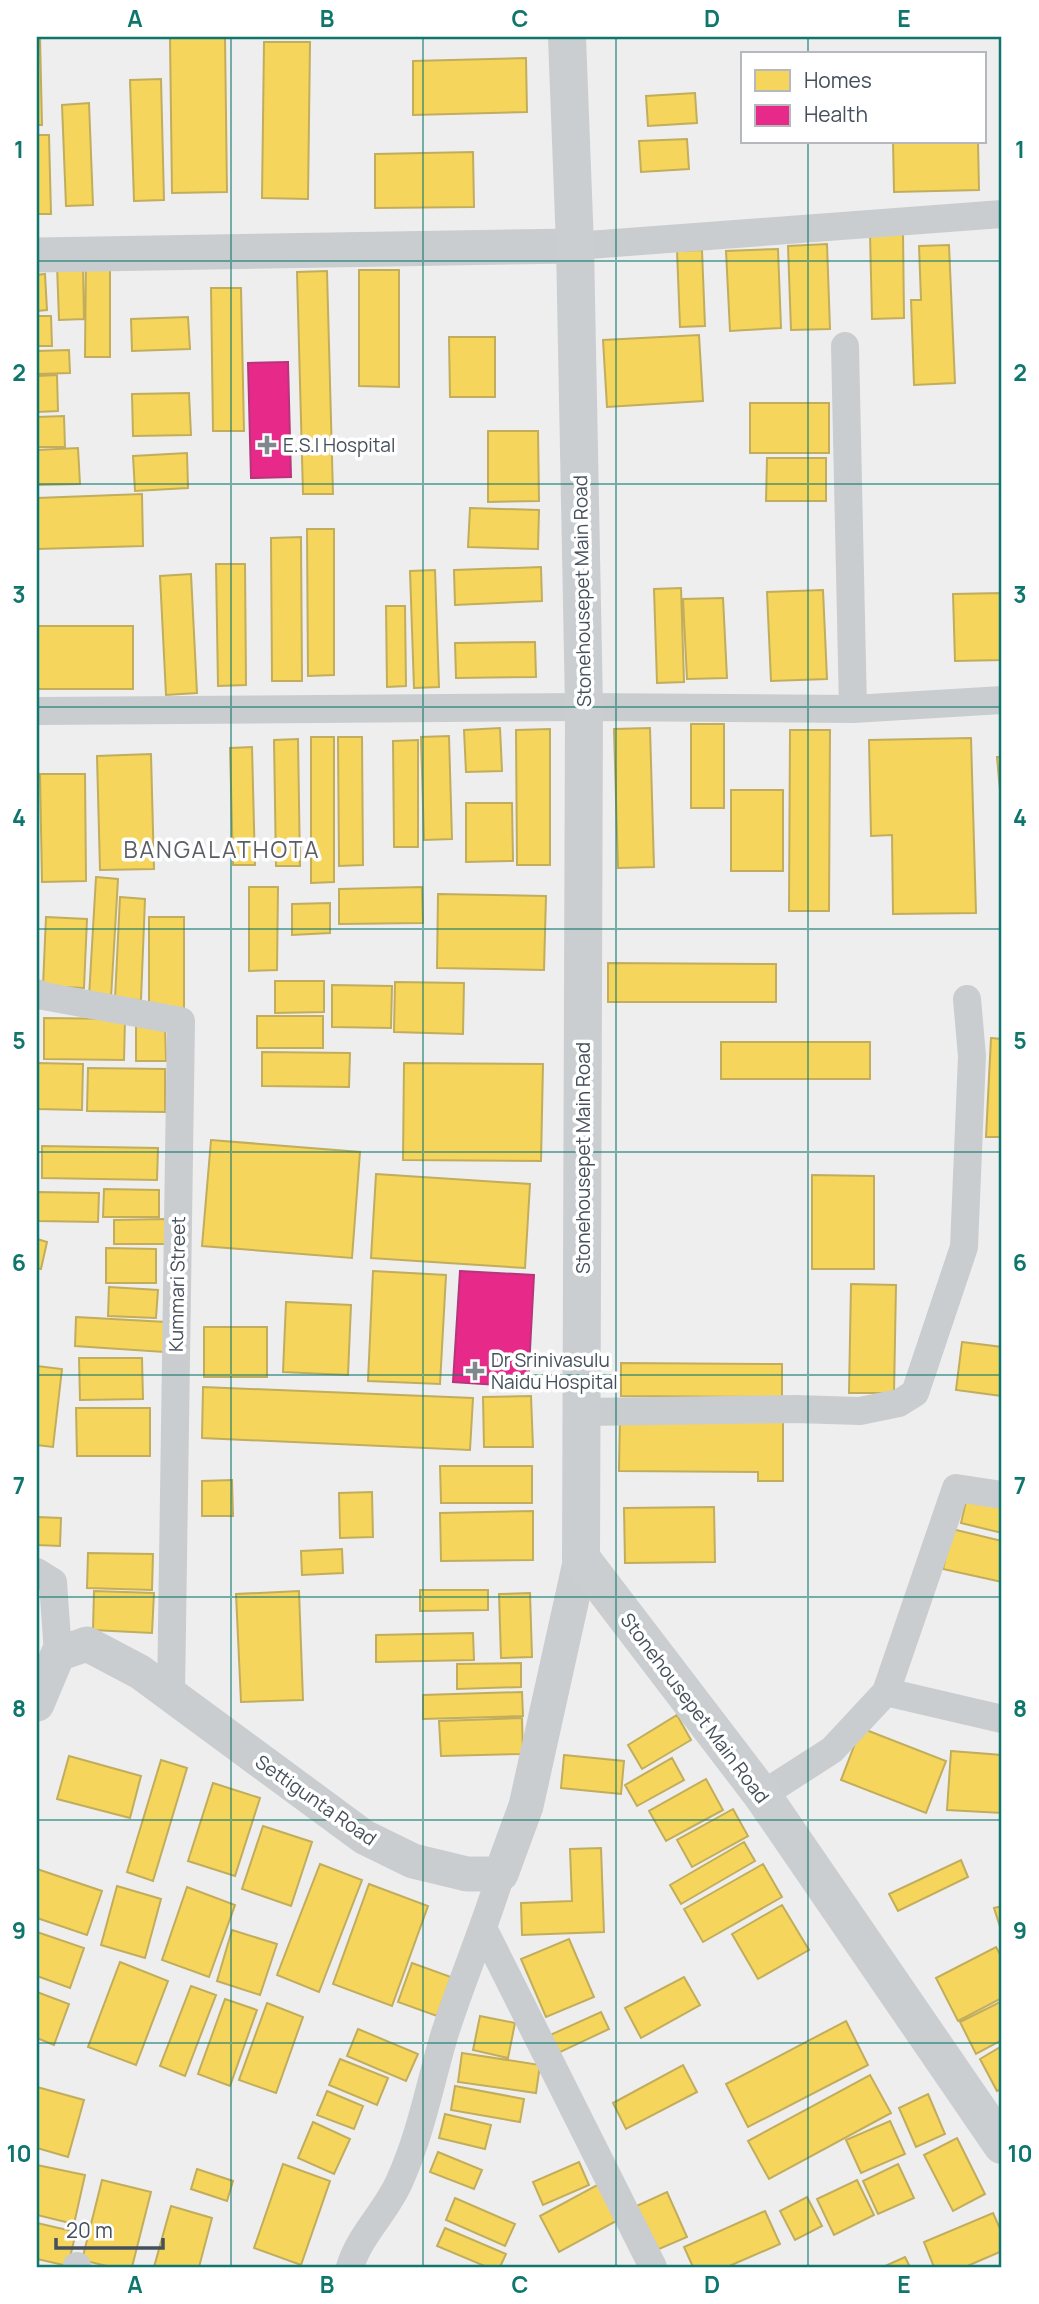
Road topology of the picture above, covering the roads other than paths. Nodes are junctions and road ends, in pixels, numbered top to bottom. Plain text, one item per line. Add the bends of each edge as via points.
1 (567, 37) edge
2 (1002, 214) edge
3 (575, 246) junction
4 (37, 255) edge
5 (845, 346) dead end
6 (1002, 700) edge
7 (584, 706) junction
8 (853, 709) junction
9 (37, 712) edge
10 (37, 993) edge
11 (967, 999) dead end
12 (582, 1412) junction
13 (1002, 1495) edge
14 (581, 1558) junction
15 (37, 1572) edge
16 (58, 1654) junction
17 (886, 1692) junction
18 (171, 1695) junction
19 (37, 1704) edge
20 (1002, 1719) edge
21 (761, 1795) junction
22 (501, 1874) junction
23 (484, 1930) junction
24 (1002, 2145) edge
25 (350, 2267) edge
26 (653, 2267) edge

1 - 3 main road, Stonehousepet Main Road
2 - 3 street
3 - 4 street
3 - 7 main road, Stonehousepet Main Road
5 - 8 street
6 - 8 street
7 - 8 street
7 - 9 street
7 - 12 main road, Stonehousepet Main Road
10 - 18 street, Kummari Street via 181,1021
11 - 12 street via 972,1056 964,1247 915,1393 899,1403 860,1411
12 - 14 main road, Stonehousepet Main Road
13 - 17 street via 956,1488
14 - 21 main road, Stonehousepet Main Road
14 - 22 street via 526,1806
15 - 16 street via 53,1583
16 - 18 street, Settigunta Road via 87,1644 140,1672
16 - 19 street
17 - 20 street
17 - 21 street via 832,1750
18 - 22 street, Settigunta Road via 364,1837 413,1861 467,1874
21 - 24 main road, Stonehousepet Main Road
22 - 23 street
23 - 25 street via 444,2036 425,2113 400,2182 355,2250
23 - 26 street

